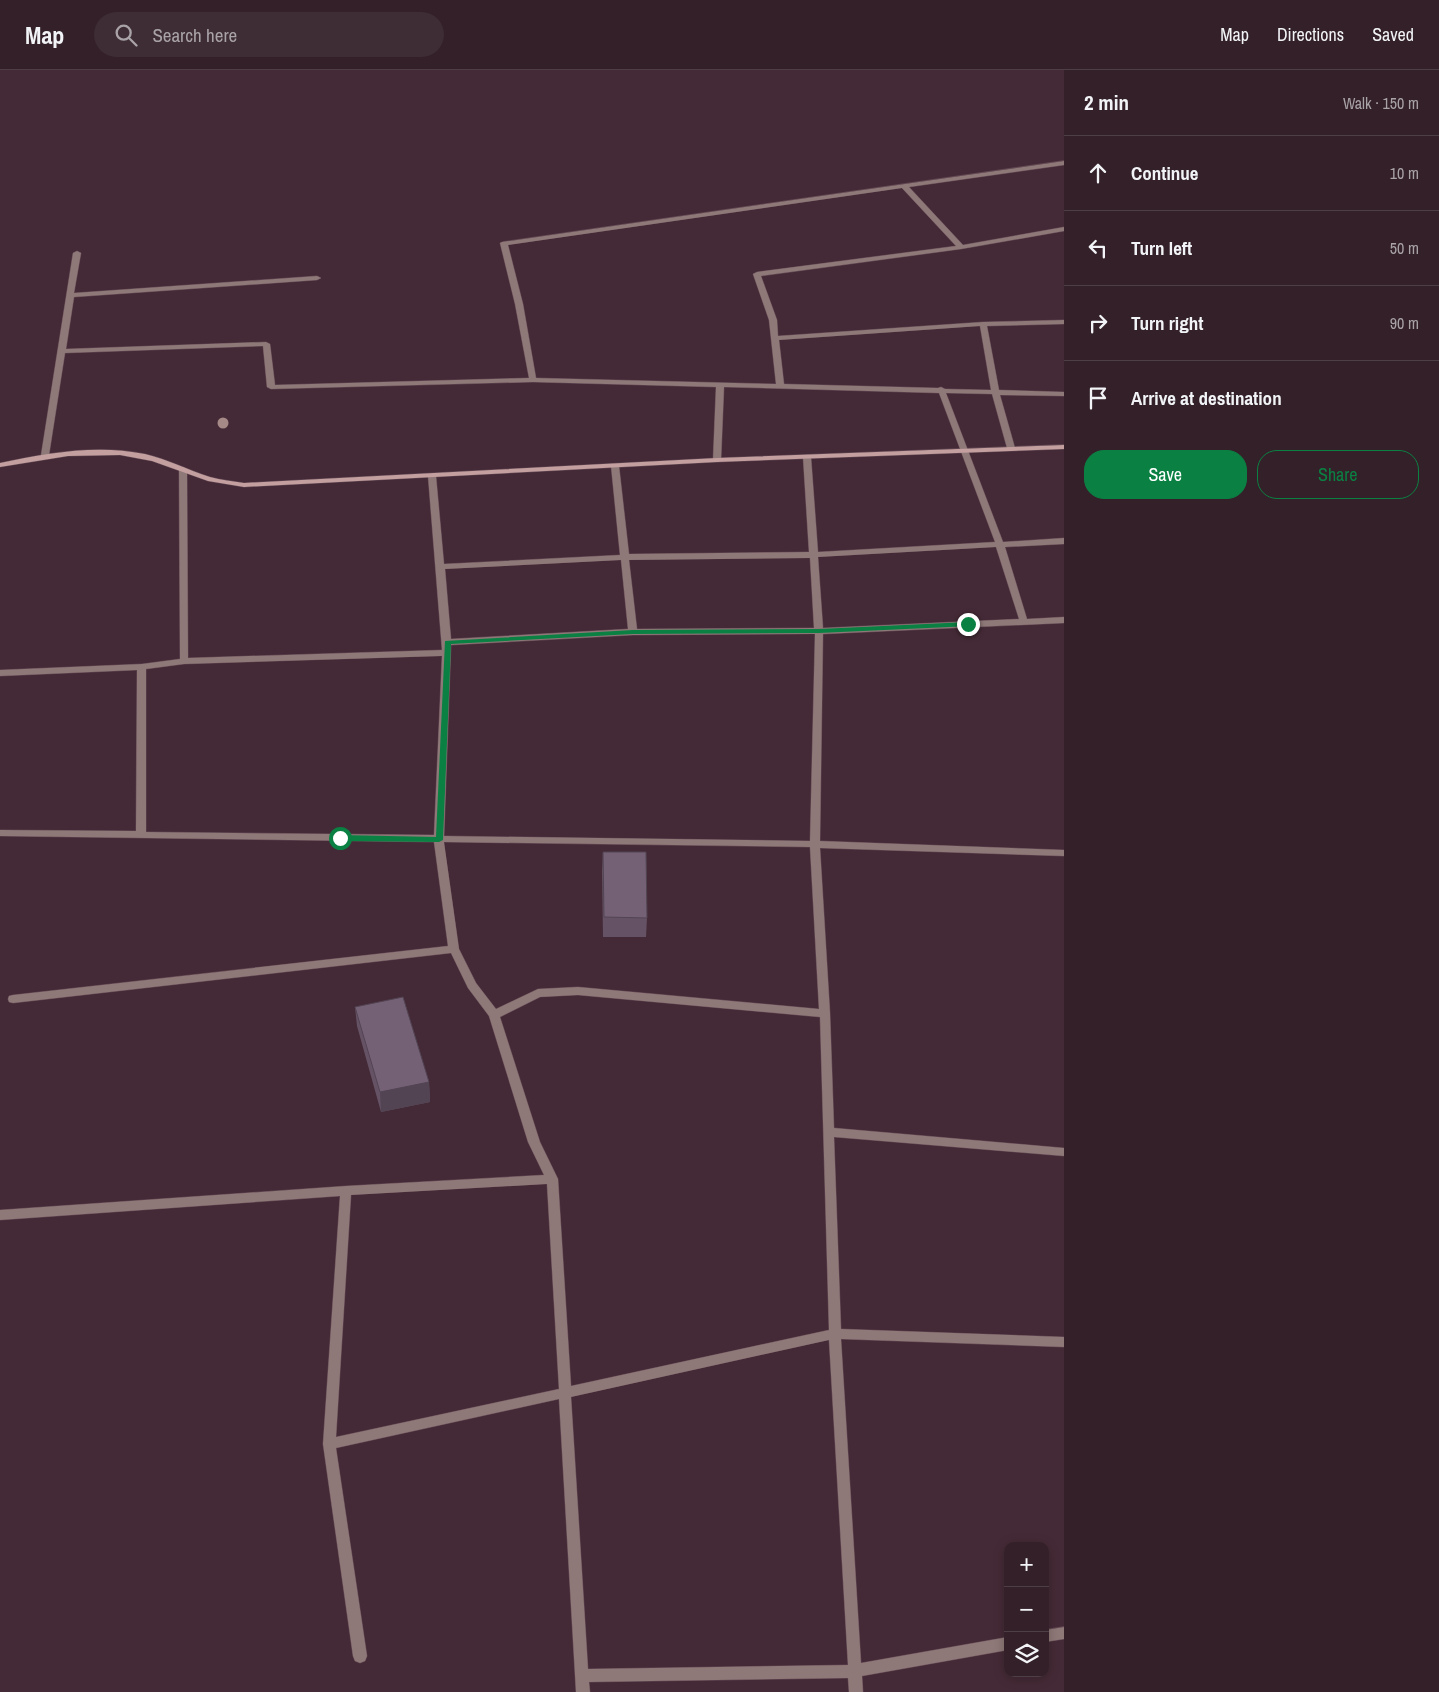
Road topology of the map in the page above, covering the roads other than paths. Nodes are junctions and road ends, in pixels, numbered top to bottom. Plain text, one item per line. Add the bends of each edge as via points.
1 (1064, 163) edge
2 (905, 187) junction
3 (1064, 229) edge
4 (961, 247) junction
5 (77, 252) dead end
6 (317, 278) dead end
7 (71, 295) junction
8 (1064, 322) edge
9 (982, 324) junction
10 (776, 338) junction
11 (62, 351) junction
12 (533, 380) junction
13 (720, 384) junction
14 (780, 386) junction
15 (941, 389) junction
16 (996, 391) junction
17 (1064, 394) edge
18 (1064, 447) edge
19 (1011, 448) junction
20 (963, 450) junction
21 (45, 455) junction
22 (807, 456) junction
23 (717, 460) junction
24 (0, 465) edge
25 (615, 466) junction
26 (184, 469) junction
27 (432, 476) junction
28 (1064, 541) edge
29 (1000, 545) junction
30 (812, 555) junction
31 (625, 557) junction
32 (440, 567) junction
33 (1064, 620) edge
34 (1024, 622) junction
35 (819, 631) junction
36 (633, 632) junction
37 (447, 648) junction
38 (184, 661) junction
39 (142, 667) junction
40 (0, 674) edge
41 (0, 833) edge
42 (141, 834) junction
43 (439, 840) junction
44 (815, 844) junction
45 (1064, 853) edge
46 (454, 949) junction
47 (13, 999) dead end
48 (825, 1013) junction
49 (494, 1015) junction
50 (830, 1132) junction
51 (1064, 1152) edge
52 (552, 1179) junction
53 (346, 1191) junction
54 (0, 1215) edge
55 (835, 1334) junction
56 (1064, 1342) edge
57 (565, 1394) junction
58 (329, 1444) junction
59 (1064, 1633) edge
60 (1049, 1635) edge
61 (1004, 1644) edge
62 (360, 1656) dead end
63 (856, 1672) junction
64 (583, 1676) junction
65 (583, 1692) edge
66 (856, 1692) edge

1 - 2 street
2 - 4 street
2 - 12 street via 504,243
3 - 4 street
4 - 10 street via 757,274
5 - 7 street
6 - 7 street
7 - 11 street
8 - 9 street
9 - 10 street
9 - 16 street
10 - 14 street
11 - 12 street via 266,344 271,388
11 - 21 street
12 - 13 street
13 - 14 street
13 - 23 street
14 - 15 street
15 - 16 street
15 - 20 street
16 - 17 street
16 - 19 street
18 - 19 street
19 - 20 street
20 - 22 street
20 - 29 street
21 - 24 street
21 - 26 street via 95,451 138,455
22 - 23 street
22 - 30 street
23 - 25 street
25 - 27 street
25 - 31 street
26 - 27 street via 208,478 244,485
26 - 38 street
27 - 32 street
28 - 29 street
29 - 30 street
29 - 34 street
30 - 31 street
30 - 35 street
31 - 32 street
31 - 36 street
32 - 37 street
33 - 34 street
34 - 35 street
35 - 36 street
35 - 44 street
36 - 37 street
37 - 38 street
37 - 43 street
38 - 39 street
39 - 40 street
39 - 42 street
41 - 42 street
42 - 43 street
43 - 44 street
43 - 46 street
44 - 45 street
44 - 48 street
46 - 47 street
46 - 49 street via 472,985
48 - 49 street via 578,990 538,993
48 - 50 street
49 - 52 street via 534,1142
50 - 51 street
50 - 55 street
52 - 53 street
52 - 57 street
53 - 54 street
53 - 58 street
55 - 56 street
55 - 57 street
55 - 63 street
57 - 58 street
57 - 64 street
58 - 62 street
59 - 60 street
61 - 63 street
63 - 64 street
63 - 66 street
64 - 65 street

